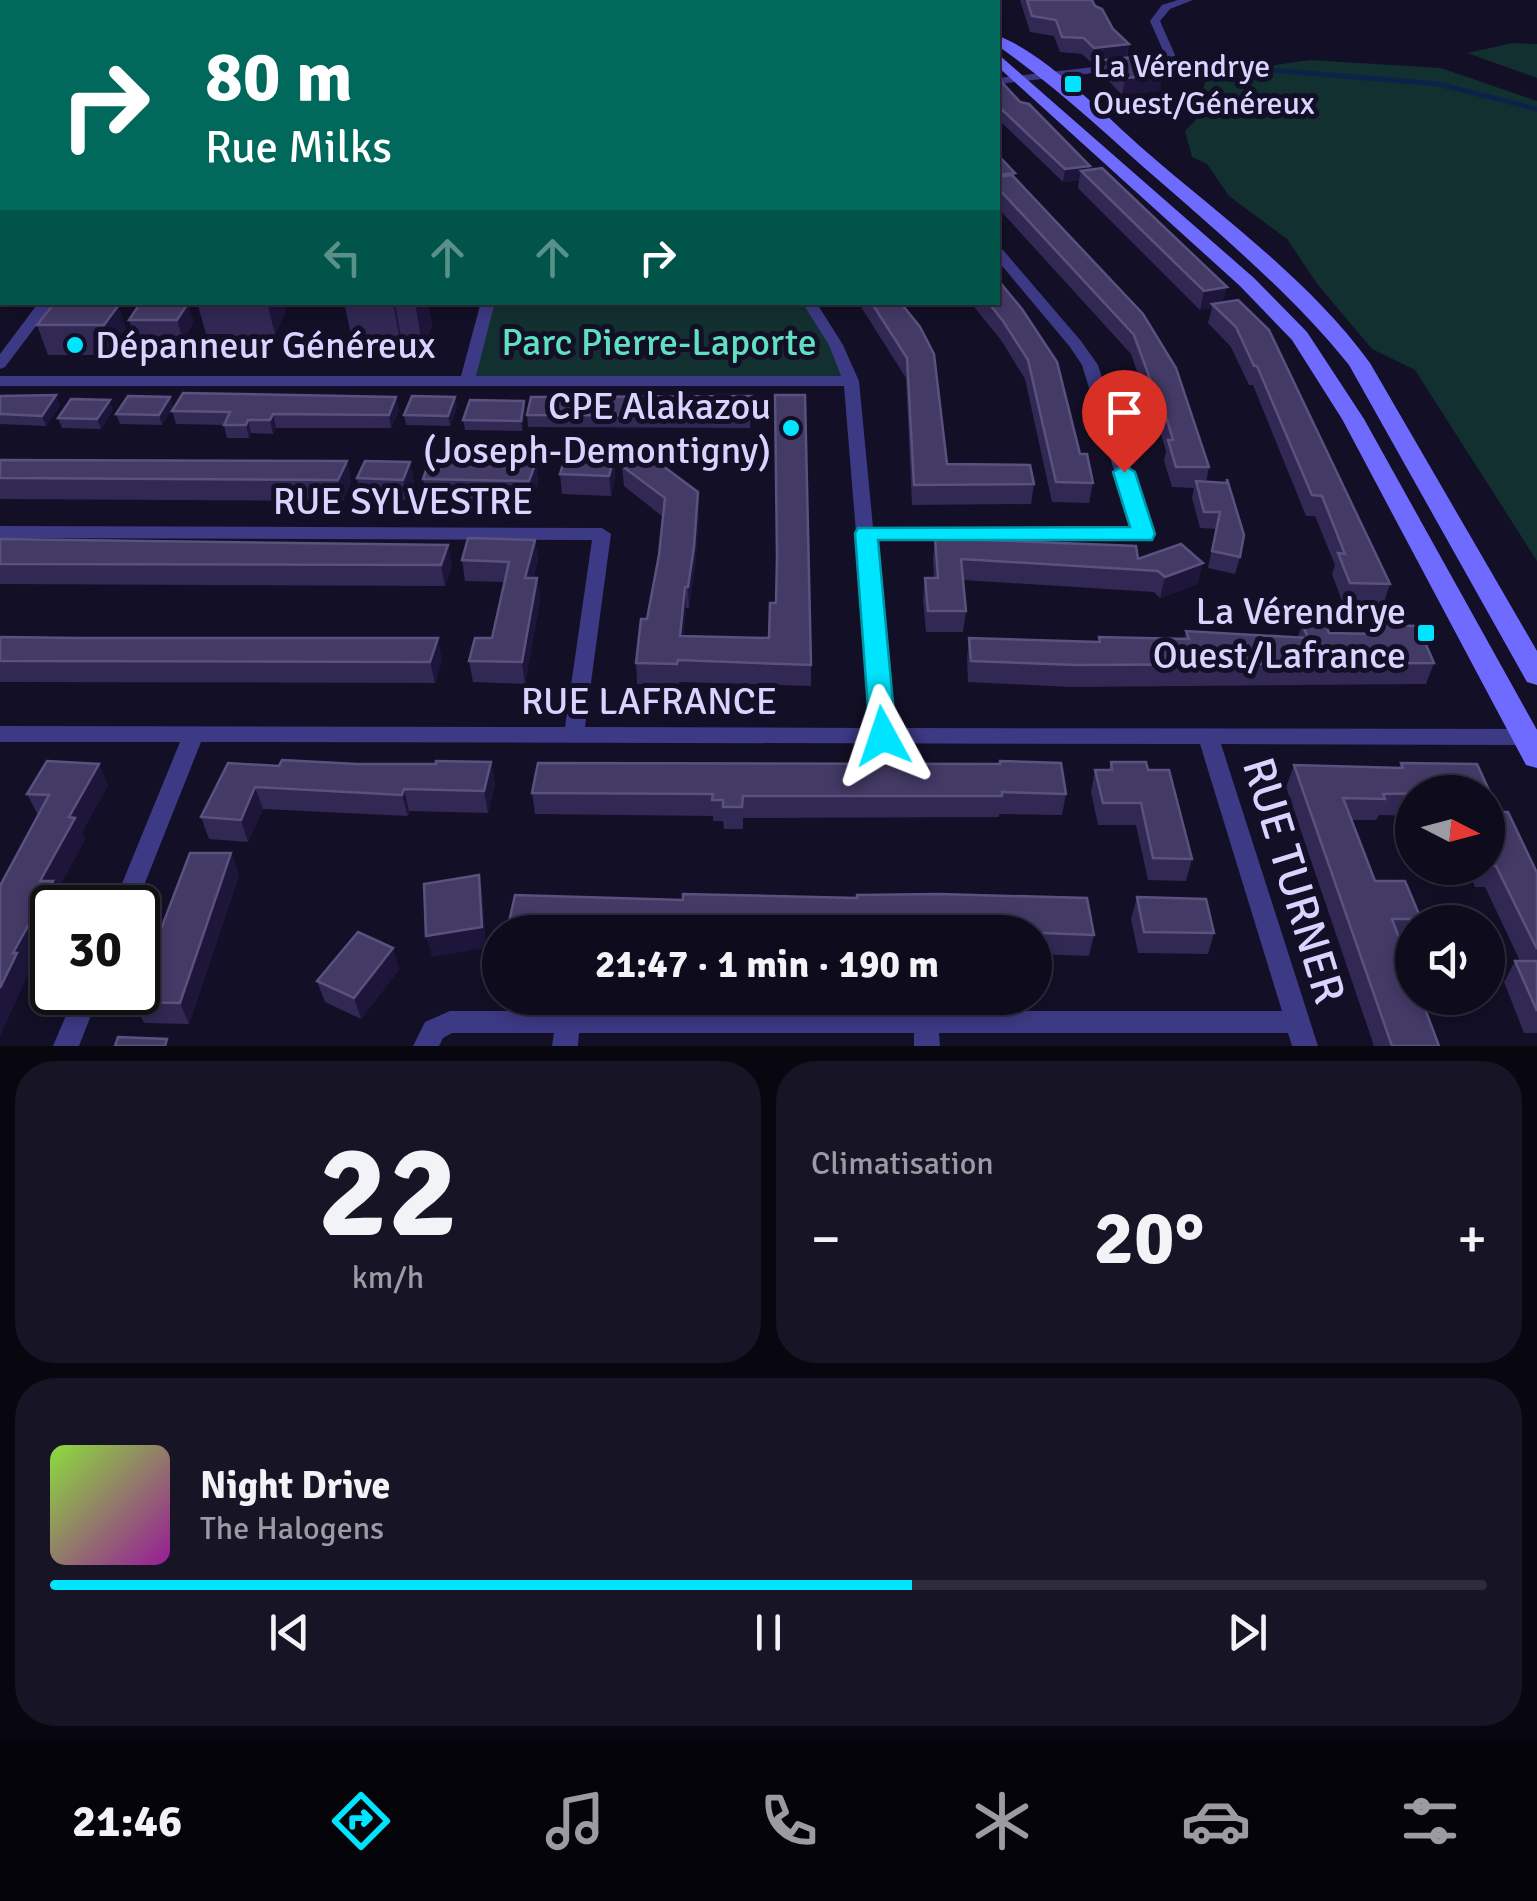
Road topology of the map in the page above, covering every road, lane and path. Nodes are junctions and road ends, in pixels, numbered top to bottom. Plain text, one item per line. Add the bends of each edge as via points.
1 (1188, 0) edge
2 (1000, 41) edge
3 (1000, 61) edge
4 (1048, 75) junction
5 (1022, 78) junction
6 (1000, 81) edge
7 (1000, 255) edge
8 (45, 305) edge
9 (487, 305) edge
10 (811, 305) edge
11 (0, 364) edge
12 (0, 381) edge
13 (467, 381) junction
14 (851, 381) junction
15 (0, 532) edge
16 (866, 533) junction
17 (1537, 675) edge
18 (0, 734) edge
19 (193, 736) junction
20 (574, 736) junction
21 (883, 736) junction
22 (1209, 738) junction
23 (1534, 744) edge
24 (132, 885) edge
25 (79, 1015) edge
26 (925, 1019) junction
27 (566, 1034) edge
28 (1302, 1034) edge
29 (66, 1046) edge
30 (426, 1046) edge
31 (927, 1046) edge

1 - 4 street via 1166,7 1155,20 1167,62
2 - 4 main road
3 - 5 main road
4 - 5 street
4 - 17 main road via 1338,335
5 - 6 street
5 - 23 main road via 1300,336 1354,419
7 - 16 street via 1090,365 1144,534
8 - 11 street
9 - 13 street
10 - 14 street
12 - 13 street
13 - 14 street
14 - 16 street
15 - 20 street, RUE SYLVESTRE via 602,534
16 - 21 street
18 - 19 street, RUE LAFRANCE
19 - 20 street, RUE LAFRANCE
19 - 24 street
20 - 21 street, RUE LAFRANCE
21 - 22 street, RUE LAFRANCE
22 - 23 street, RUE LAFRANCE
22 - 28 street, RUE TURNER
25 - 29 street
26 - 27 street
26 - 28 street
26 - 31 street
27 - 30 street via 450,1022 434,1030

